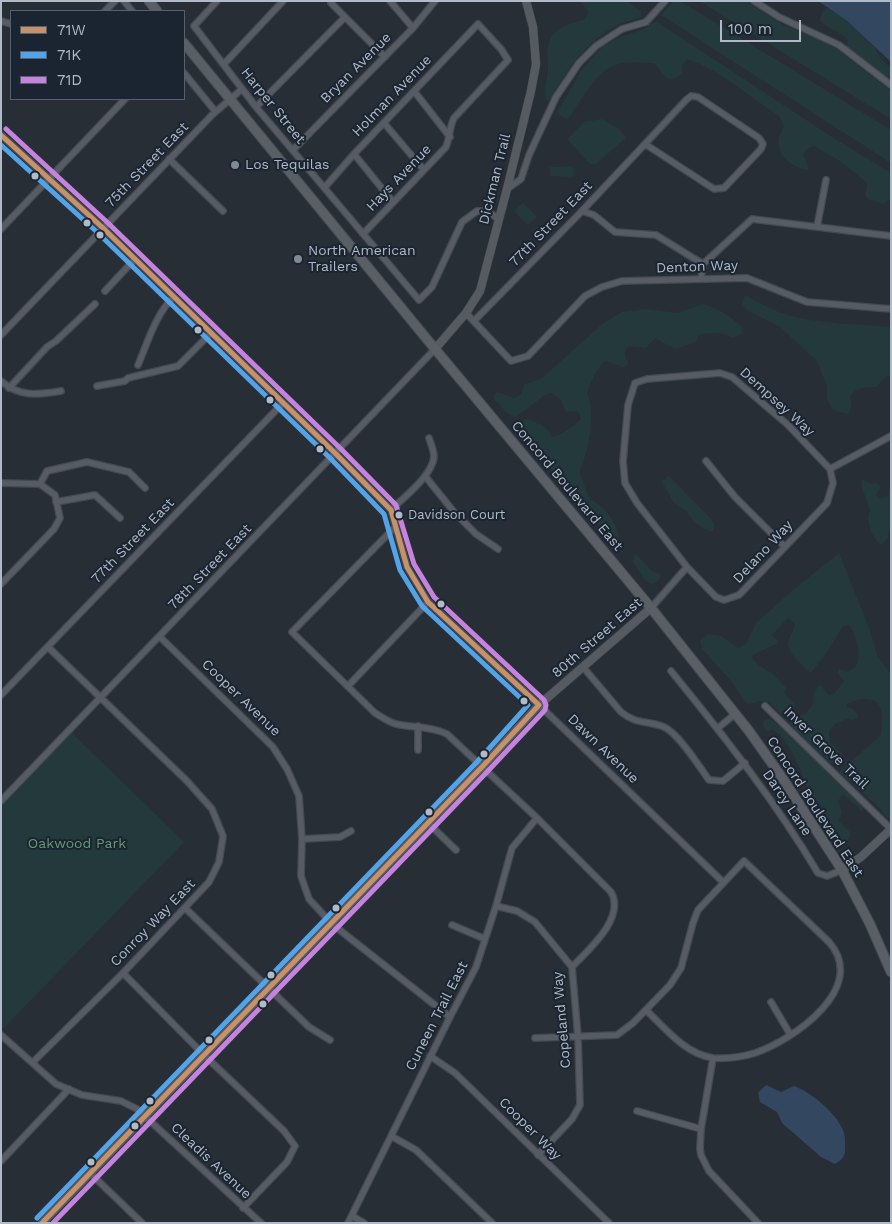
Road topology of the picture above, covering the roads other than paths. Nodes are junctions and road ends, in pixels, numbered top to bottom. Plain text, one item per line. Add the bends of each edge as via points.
1 (217, 1) edge
2 (283, 1) edge
3 (332, 1) edge
4 (390, 1) edge
5 (436, 1) edge
6 (526, 1) edge
7 (665, 1) edge
8 (754, 1) edge
9 (346, 17) junction
10 (413, 28) junction
11 (185, 44) edge
12 (385, 57) junction
13 (508, 60) joint
14 (224, 64) junction
15 (185, 74) edge
16 (891, 85) edge
17 (242, 89) junction
18 (414, 91) junction
19 (124, 100) edge
20 (229, 100) junction
21 (256, 107) junction
22 (215, 112) junction
23 (384, 124) junction
24 (1, 135) edge
25 (450, 137) junction
26 (645, 144) junction
27 (293, 150) junction
28 (354, 154) junction
29 (169, 159) junction
30 (424, 170) junction
31 (48, 180) junction
32 (826, 180) dead end
33 (325, 187) junction
34 (507, 189) junction
35 (393, 202) junction
36 (223, 211) dead end
37 (582, 211) junction
38 (498, 219) junction
39 (817, 226) junction
40 (103, 228) junction
41 (1, 229) edge
42 (363, 234) junction
43 (891, 236) edge
44 (135, 259) junction
45 (703, 264) junction
46 (701, 279) junction
47 (105, 290) dead end
48 (174, 297) junction
49 (95, 304) dead end
50 (891, 309) edge
51 (466, 313) junction
52 (474, 321) junction
53 (211, 333) junction
54 (1, 335) edge
55 (435, 350) junction
56 (138, 365) dead end
57 (1, 381) edge
58 (97, 386) dead end
59 (9, 388) junction
60 (61, 391) dead end
61 (283, 403) junction
62 (891, 436) edge
63 (429, 438) dead end
64 (336, 454) junction
65 (706, 461) dead end
66 (830, 469) junction
67 (425, 476) junction
68 (1, 483) edge
69 (40, 484) junction
70 (146, 488) dead end
71 (56, 502) junction
72 (391, 510) junction
73 (120, 518) dead end
74 (394, 527) junction
75 (785, 547) junction
76 (498, 549) dead end
77 (687, 567) junction
78 (1, 584) edge
79 (428, 602) junction
80 (651, 608) junction
81 (160, 637) junction
82 (48, 647) junction
83 (583, 667) junction
84 (671, 672) dead end
85 (348, 686) junction
86 (1, 696) edge
87 (100, 698) junction
88 (539, 705) junction
89 (764, 706) dead end
90 (735, 714) junction
91 (418, 726) junction
92 (718, 728) junction
93 (418, 750) dead end
94 (745, 764) junction
95 (482, 767) junction
96 (1, 801) edge
97 (537, 818) junction
98 (428, 823) junction
99 (890, 828) edge
100 (351, 831) dead end
101 (302, 839) junction
102 (456, 850) dead end
103 (842, 870) junction
104 (723, 882) junction
105 (496, 906) junction
106 (185, 908) junction
107 (332, 924) junction
108 (452, 925) dead end
109 (485, 940) junction
110 (572, 967) junction
111 (123, 972) junction
112 (891, 972) edge
113 (268, 989) junction
114 (771, 1002) dead end
115 (646, 1010) junction
116 (450, 1017) junction
117 (790, 1034) junction
118 (2, 1037) edge
119 (578, 1037) junction
120 (535, 1038) dead end
121 (330, 1040) dead end
122 (204, 1055) junction
123 (430, 1056) junction
124 (713, 1058) junction
125 (33, 1062) junction
126 (70, 1089) junction
127 (637, 1111) dead end
128 (146, 1116) junction
129 (701, 1129) junction
130 (391, 1136) junction
131 (538, 1155) junction
132 (1, 1161) edge
133 (90, 1173) junction
134 (243, 1208) junction
135 (352, 1216) junction
136 (42, 1223) edge
137 (142, 1223) edge
138 (261, 1223) edge
139 (348, 1223) edge
140 (364, 1223) edge
141 (492, 1223) edge
142 (609, 1223) edge
143 (758, 1223) edge

1 - 14 street, Harper Street via 194,26
2 - 14 street
3 - 9 street
4 - 10 street
5 - 10 street, Bryan Avenue
6 - 34 street, Dickman Trail via 536,64
7 - 34 street via 646,22 622,29 596,46 579,63 556,97 521,179
8 - 16 street via 839,45
9 - 12 street
9 - 21 street
10 - 12 street, Bryan Avenue
11 - 20 main road, Concord Boulevard East
12 - 27 street, Bryan Avenue
13 - 18 street, Holman Avenue via 478,24
13 - 25 street, Hays Avenue via 454,118 449,127
14 - 17 street, Harper Street
15 - 22 street
17 - 20 street, 75th Street East
17 - 21 street, Harper Street
18 - 23 street, Holman Avenue
18 - 25 street
19 - 31 street
20 - 22 street, 75th Street East
20 - 55 main road, Concord Boulevard East
21 - 27 street, Harper Street
22 - 29 street, 75th Street East
23 - 28 street, Holman Avenue
23 - 30 street
24 - 31 street
25 - 30 street, Hays Avenue via 446,147
26 - 26 street, 77th Street East via 692,96 759,138 763,144 720,189 714,189
26 - 37 street, 77th Street East
27 - 33 street, Harper Street
28 - 33 street, Holman Avenue
28 - 35 street
29 - 36 street
29 - 40 street, 75th Street East
30 - 35 street, Hays Avenue
31 - 40 street
31 - 41 street
32 - 39 street
33 - 42 street, Harper Street
34 - 38 street, Dickman Trail
35 - 42 street, Hays Avenue
37 - 45 street via 594,215 615,232 656,235
37 - 52 street, 77th Street East
38 - 42 street, Harper Street via 488,211 477,211 462,222 432,287 419,300
38 - 51 street, Dickman Trail via 480,291
39 - 43 street
39 - 45 street via 752,219
40 - 44 street
40 - 54 street, 75th Street East
44 - 47 street
44 - 48 street
45 - 46 street
46 - 50 street, Denton Way via 747,278 807,302
46 - 52 street, Denton Way via 622,281 602,287 585,296 528,356 511,361
48 - 53 street
48 - 56 street via 160,315
49 - 59 street via 47,347
51 - 52 street
51 - 55 street, Dickman Trail
53 - 58 street via 178,366
53 - 61 street
55 - 64 street, 78th Street East
55 - 80 main road, Concord Boulevard East
57 - 59 street
59 - 60 street via 32,395
61 - 64 street
61 - 82 street, 77th Street East
62 - 66 street
63 - 67 street via 434,456
64 - 72 street
64 - 81 street, 78th Street East
65 - 75 street via 735,497
66 - 75 street, Delano Way via 833,483 827,503
66 - 77 street, Dempsey Way via 788,425 732,377 720,373 647,379 635,383 623,461 626,483 637,503
67 - 72 street
67 - 76 street via 454,512 476,534
68 - 69 street
69 - 70 street via 47,472 86,462 128,472
69 - 71 street via 55,495
71 - 73 street via 95,495
71 - 78 street via 60,518 54,529
72 - 74 street, Dawn Avenue
74 - 79 street, Dawn Avenue via 407,568
74 - 85 street via 292,632
75 - 77 street, Delano Way via 740,595 724,600 716,597
77 - 80 street, 80th Street East
79 - 85 street
79 - 88 street, Dawn Avenue
80 - 83 street, 80th Street East
80 - 90 main road, Concord Boulevard East
81 - 87 street, 78th Street East
81 - 101 street, Cooper Avenue via 273,747 299,796
82 - 86 street, 77th Street East
82 - 87 street, Conroy Way East
83 - 88 street, 80th Street East
83 - 94 street via 628,718 663,726 674,733 710,780 723,781
84 - 92 street, Darcy Lane
85 - 91 street via 386,720
87 - 96 street, 78th Street East
87 - 106 street, Conroy Way East via 212,808 223,836 219,862 209,882
88 - 95 street, 80th Street East
88 - 104 street, Dawn Avenue
89 - 99 street, Inver Grove Trail
90 - 92 street
90 - 103 main road, Concord Boulevard East via 788,785
91 - 93 street
91 - 95 street via 447,734
92 - 94 street, Darcy Lane
94 - 103 street, Darcy Lane via 785,819 818,873 827,876
95 - 97 street
95 - 98 street, 80th Street East
97 - 105 street, Cuneen Trail East via 512,848
97 - 110 street via 614,897 608,928
98 - 102 street
98 - 107 street, 80th Street East
99 - 103 street via 861,857
100 - 101 street via 340,837
101 - 107 street, Cooper Avenue via 301,876 309,899
103 - 112 main road, Concord Boulevard East
104 - 115 street via 698,910 681,968
104 - 117 street via 744,861 830,942 836,952 840,980 835,992 815,1016
105 - 109 street, Cuneen Trail East
105 - 110 street, Copeland Way via 517,911 535,922
106 - 111 street, Conroy Way East
106 - 113 street
107 - 113 street, 80th Street East
107 - 116 street, Cooper Avenue
108 - 109 street
109 - 116 street, Cuneen Trail East via 476,967
110 - 119 street, Copeland Way
111 - 122 street
111 - 125 street, Conroy Way East
113 - 121 street via 309,1027
113 - 122 street, 80th Street East
114 - 117 street
115 - 119 street via 617,1035
115 - 124 street via 684,1046
116 - 123 street, Cuneen Trail East
117 - 124 street via 752,1054
118 - 125 street, Cleadis Avenue
119 - 120 street
119 - 131 street, Copeland Way via 580,1105 572,1120
122 - 128 street, 80th Street East
122 - 134 street via 284,1130 295,1146 287,1162
123 - 130 street, Cuneen Trail East
123 - 131 street, Cooper Way via 456,1073
124 - 129 street
125 - 126 street, Cleadis Avenue via 56,1084
126 - 128 street, Cleadis Avenue via 82,1095 121,1101
126 - 132 street
127 - 129 street
128 - 133 street, 80th Street East
128 - 134 street, Cleadis Avenue
129 - 143 street via 700,1149 706,1166
130 - 135 street, Cuneen Trail East
130 - 141 street via 416,1150
131 - 142 street, Cooper Way
133 - 136 street, 80th Street East
133 - 137 street
134 - 138 street, Cleadis Avenue
135 - 139 street, Cuneen Trail East
135 - 140 street

